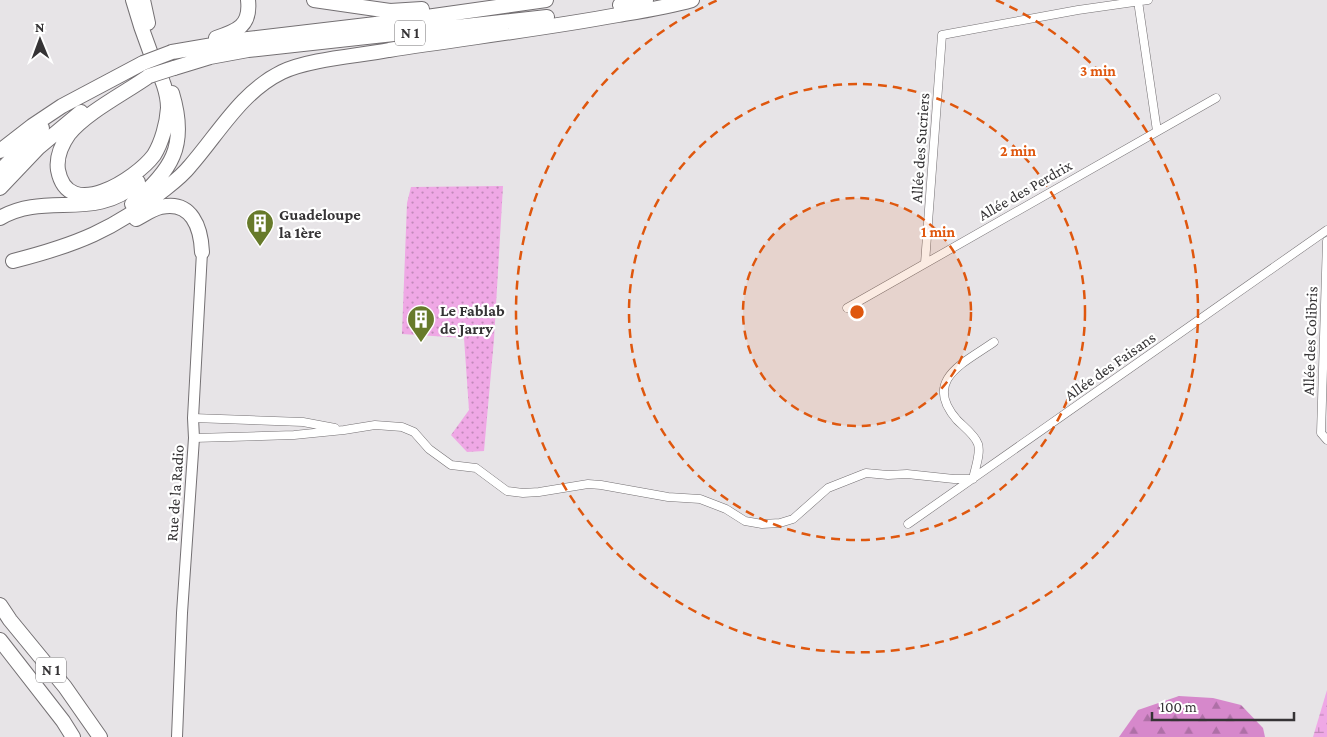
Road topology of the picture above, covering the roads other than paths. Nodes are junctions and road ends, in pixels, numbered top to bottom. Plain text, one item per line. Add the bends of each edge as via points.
1 (132, 0) edge
2 (143, 0) edge
3 (248, 0) edge
4 (314, 0) edge
5 (538, 0) edge
6 (546, 0) edge
7 (646, 0) edge
8 (692, 0) edge
9 (1148, 0) edge
10 (1138, 1) edge
11 (172, 52) junction
12 (149, 76) junction
13 (87, 92) junction
14 (174, 98) junction
15 (1216, 98) dead end
16 (1157, 131) junction
17 (0, 151) edge
18 (0, 171) edge
19 (0, 188) edge
20 (0, 218) edge
21 (1327, 230) edge
22 (1327, 241) edge
23 (202, 252) joint
24 (6, 261) edge
25 (925, 263) junction
26 (847, 308) dead end
27 (994, 342) dead end
28 (193, 418) junction
29 (344, 430) junction
30 (194, 438) junction
31 (1327, 440) edge
32 (973, 479) junction
33 (908, 524) dead end
34 (0, 605) edge
35 (0, 640) edge
36 (73, 737) edge
37 (100, 737) edge
38 (177, 737) edge

1 - 12 highway via 165,87 168,106 162,138 154,155 122,184 100,193 81,194 71,190 64,183 58,167 59,153 69,135 91,115
2 - 14 highway
3 - 11 highway via 249,9 240,28
4 - 5 highway via 390,10
6 - 11 highway, N 1
7 - 12 highway, N 1, bridge via 499,24 248,50 210,57
8 - 24 highway via 581,22 289,69 245,100 190,166 153,199 91,237
9 - 10 street
10 - 16 street
10 - 25 street, Allée des Sucriers via 942,35
11 - 13 highway, N 1, bridge
12 - 19 highway, N 1 via 77,114 39,147
13 - 17 highway via 32,126
13 - 18 highway, N 1 via 48,122
14 - 20 highway via 174,119 167,144 144,176 122,195 95,203 28,207
14 - 24 highway via 178,146 169,164 148,190 124,211 76,239
15 - 16 street, Allée des Perdrix
16 - 25 street, Allée des Perdrix
21 - 32 street, Allée des Faisans
22 - 31 street, Allée des Colibris via 1321,433
23 - 24 highway via 199,229 192,216 181,208 169,206 78,246 49,255
23 - 28 street, Rue de la Radio
25 - 26 street, Allée des Perdrix
27 - 32 street via 960,366 944,386 948,407 978,444
28 - 29 street via 303,422
28 - 30 street, Rue de la Radio
29 - 30 street
29 - 32 street via 375,425 402,427 414,432 429,449 451,465 476,468 507,490 523,493 601,485 668,497 700,499 745,520 762,524 793,519 828,488 866,473
30 - 38 street, Rue de la Radio
32 - 33 street, Allée des Faisans
34 - 37 highway, N 1
35 - 36 highway, N 1

